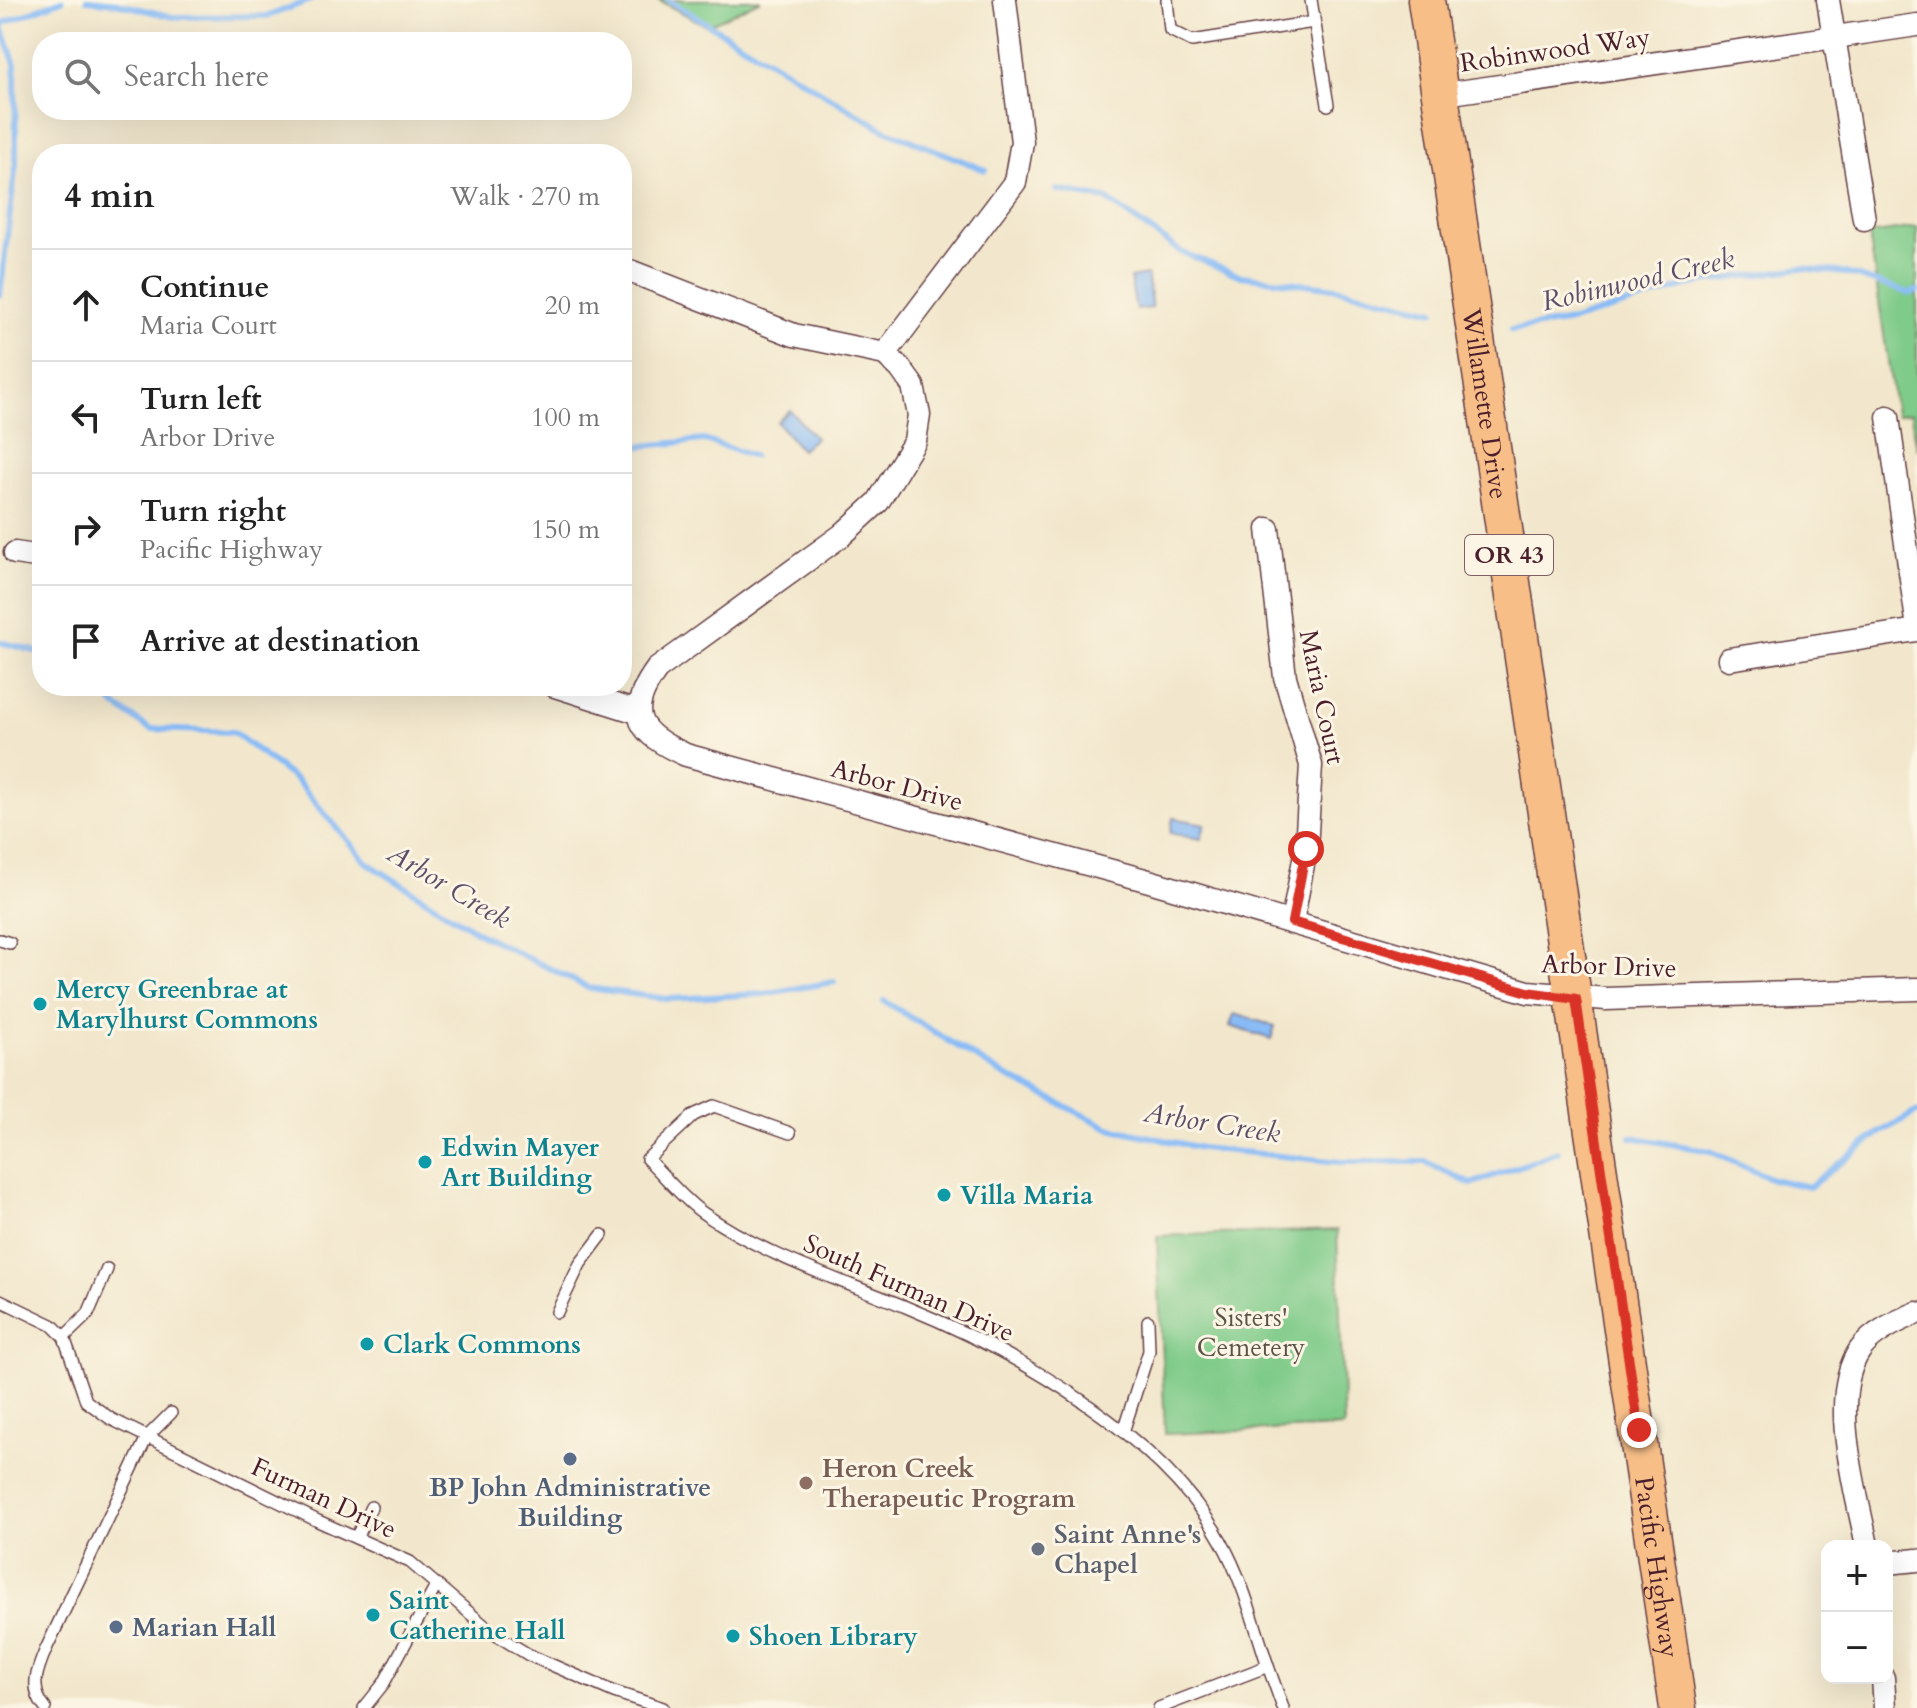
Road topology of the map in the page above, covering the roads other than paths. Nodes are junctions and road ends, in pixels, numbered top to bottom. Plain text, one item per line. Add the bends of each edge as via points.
1 (1005, 0) edge
2 (1167, 0) edge
3 (1311, 0) edge
4 (1426, 0) edge
5 (1828, 0) edge
6 (1314, 22) junction
7 (1917, 25) edge
8 (1832, 39) junction
9 (1438, 95) junction
10 (1328, 105) dead end
11 (1864, 219) dead end
12 (632, 272) edge
13 (885, 354) junction
14 (1888, 417) dead end
15 (1268, 529) dead end
16 (7, 555) edge
17 (32, 556) edge
18 (1917, 621) edge
19 (1917, 630) edge
20 (1729, 659) dead end
21 (587, 696) edge
22 (637, 712) junction
23 (1292, 922) junction
24 (1917, 989) edge
25 (1576, 999) junction
26 (790, 1133) dead end
27 (602, 1235) dead end
28 (107, 1269) dead end
29 (0, 1300) edge
30 (557, 1312) dead end
31 (1917, 1313) edge
32 (1148, 1321) dead end
33 (64, 1337) junction
34 (171, 1413) dead end
35 (1123, 1432) junction
36 (147, 1437) junction
37 (371, 1507) dead end
38 (356, 1538) junction
39 (1866, 1540) edge
40 (1917, 1560) edge
41 (1893, 1562) edge
42 (436, 1586) junction
43 (1268, 1666) junction
44 (1883, 1684) edge
45 (45, 1708) edge
46 (364, 1708) edge
47 (663, 1708) edge
48 (1159, 1708) edge
49 (1283, 1708) edge
50 (1678, 1708) edge
51 (1885, 1708) edge

1 - 13 street via 1022,142 1015,182
2 - 6 lane via 1170,30 1192,41
3 - 6 lane
4 - 9 main road, Willamette Drive / OR 43
5 - 8 street
6 - 10 lane
7 - 8 street, Robinwood Way
8 - 9 street, Robinwood Way
8 - 11 street
9 - 25 main road, Willamette Drive / OR 43
12 - 13 street via 794,335
13 - 22 street via 913,386 919,415 915,441 894,480 842,535 657,669 642,689
14 - 18 street
15 - 23 street, Maria Court via 1285,677 1311,765 1306,849
16 - 17 street
19 - 20 street
21 - 22 street
22 - 23 street, Arbor Drive via 654,738 686,755
23 - 25 street, Arbor Drive via 1528,992
24 - 25 street, Arbor Drive
25 - 50 main road, Pacific Highway / OR 43
26 - 35 lane, South Furman Drive via 714,1106 694,1115 647,1159 700,1211 732,1231 974,1337 1036,1370
27 - 30 lane via 580,1264
28 - 33 lane via 88,1314
29 - 33 lane via 52,1325
31 - 39 street via 1869,1341 1847,1381 1847,1429
32 - 35 lane via 1149,1351
33 - 36 lane, Furman Drive via 86,1401
34 - 36 lane
35 - 43 lane, South Furman Drive via 1176,1484 1221,1541
36 - 38 lane, Furman Drive
36 - 45 lane via 36,1673 35,1687
37 - 38 lane
38 - 42 lane, Furman Drive via 410,1562
40 - 41 street
42 - 46 lane via 384,1683
42 - 47 lane, Furman Drive via 529,1655
43 - 48 lane
43 - 49 lane
44 - 51 street

